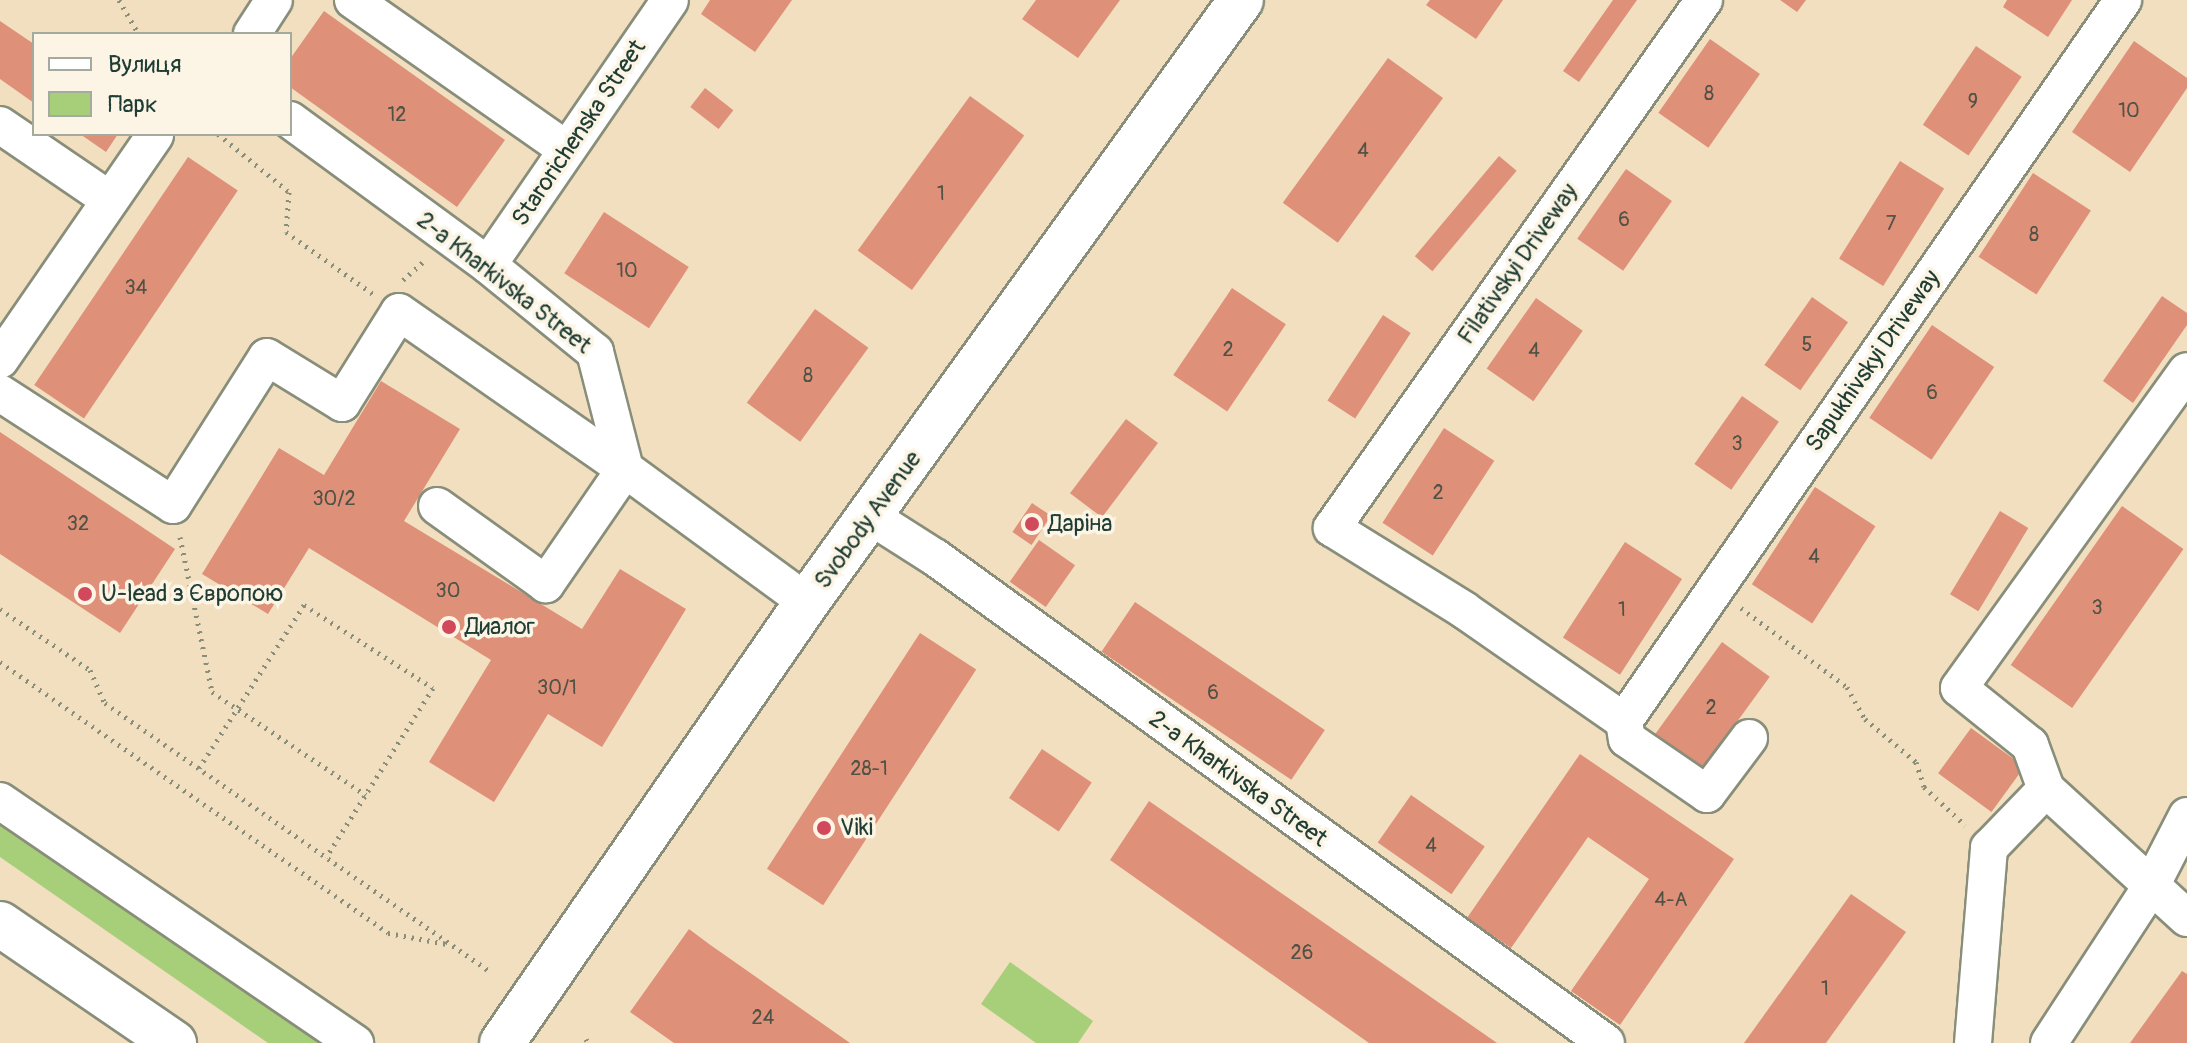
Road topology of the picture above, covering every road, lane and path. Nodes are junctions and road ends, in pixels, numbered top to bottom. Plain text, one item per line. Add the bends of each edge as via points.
1 (119, 0) edge
2 (274, 0) edge
3 (353, 0) edge
4 (670, 0) edge
5 (1241, 0) edge
6 (1704, 0) edge
7 (2123, 0) edge
8 (138, 32) edge
9 (253, 32) edge
10 (292, 121) edge
11 (0, 125) edge
12 (154, 136) edge
13 (220, 136) edge
14 (567, 150) junction
15 (110, 200) junction
16 (475, 256) junction
17 (391, 306) junction
18 (0, 360) edge
19 (2187, 371) edge
20 (0, 393) edge
21 (625, 469) junction
22 (173, 505) junction
23 (437, 506) dead end
24 (870, 516) junction
25 (1714, 591) junction
26 (807, 602) junction
27 (0, 609) edge
28 (0, 662) edge
29 (237, 709) junction
30 (1624, 721) junction
31 (1749, 738) dead end
32 (199, 768) junction
33 (2046, 789) junction
34 (366, 795) junction
35 (0, 801) edge
36 (2187, 816) edge
37 (1989, 848) junction
38 (326, 857) junction
39 (2150, 888) junction
40 (2187, 918) edge
41 (0, 924) edge
42 (452, 945) junction
43 (490, 972) dead end
44 (174, 1043) edge
45 (355, 1043) edge
46 (502, 1043) edge
47 (1606, 1043) edge
48 (1973, 1043) edge
49 (2049, 1043) edge

1 - 8 path
2 - 9 street
3 - 14 street
4 - 14 street, Starorichenska Street
5 - 24 main road, Svobody Avenue
6 - 30 street, Filativskyi Driveway via 1332,528 1464,610
7 - 25 street, Sapukhivskyi Driveway
10 - 16 street, 2-a Kharkivska Street
11 - 15 street
12 - 15 street
13 - 17 path via 289,192 286,232
14 - 16 street, Starorichenska Street
15 - 18 street
16 - 17 path via 429,257
16 - 21 street, 2-a Kharkivska Street via 595,352
17 - 21 street
17 - 22 street via 342,403 267,357
19 - 33 street via 1959,688 2030,745
20 - 22 street
21 - 23 street via 546,584
21 - 26 street
22 - 29 path via 212,692
24 - 26 main road, Svobody Avenue
24 - 47 street, 2-a Kharkivska Street via 936,558
25 - 30 street, Sapukhivskyi Driveway
25 - 37 path via 1810,655 1847,687 1865,719 1916,762 1924,787
26 - 46 main road, Svobody Avenue
27 - 32 path via 90,670 105,703
28 - 42 path via 388,933
29 - 32 path
29 - 34 path
29 - 34 path via 304,605 433,688
30 - 31 street via 1627,739 1707,794
32 - 38 path
33 - 37 street
33 - 39 street
34 - 38 path
35 - 45 street
36 - 39 street
37 - 48 street
38 - 42 path
39 - 40 street
39 - 49 street
41 - 44 main road
42 - 43 path

